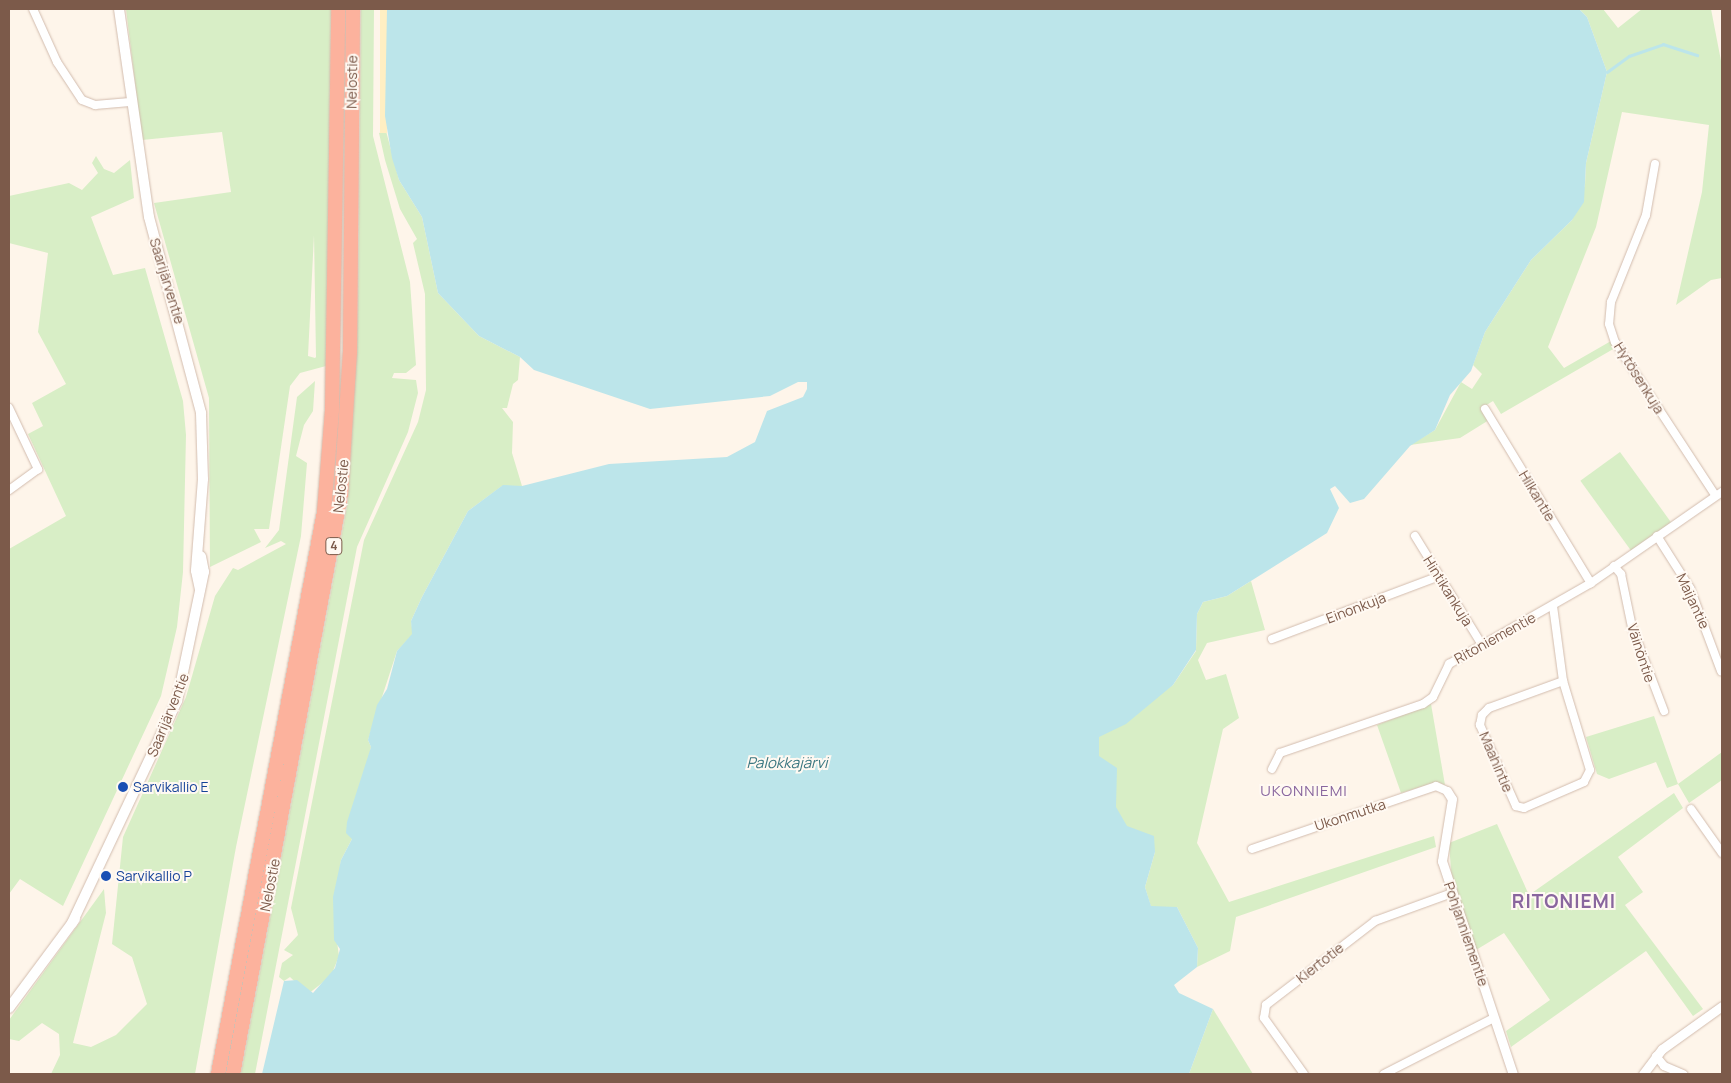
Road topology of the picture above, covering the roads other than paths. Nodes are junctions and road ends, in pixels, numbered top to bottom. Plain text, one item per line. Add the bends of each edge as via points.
1 (33, 9) edge
2 (119, 9) edge
3 (338, 9) edge
4 (353, 9) edge
5 (130, 102) junction
6 (1655, 164) dead end
7 (9, 408) edge
8 (1485, 409) dead end
9 (9, 490) edge
10 (1719, 494) edge
11 (1415, 536) dead end
12 (1657, 536) junction
13 (1614, 566) junction
14 (1440, 576) junction
15 (1591, 583) junction
16 (1553, 606) junction
17 (1272, 639) dead end
18 (1482, 645) junction
19 (1721, 670) dead end
20 (1563, 681) junction
21 (1664, 711) dead end
22 (1272, 769) dead end
23 (1447, 791) joint
24 (1691, 809) dead end
25 (1252, 849) dead end
26 (1722, 853) edge
27 (1452, 893) junction
28 (1722, 1006) edge
29 (9, 1008) edge
30 (1494, 1018) junction
31 (1656, 1056) junction
32 (218, 1074) edge
33 (233, 1074) edge
34 (1304, 1074) edge
35 (1384, 1074) edge
36 (1514, 1074) edge
37 (1643, 1074) edge
38 (1683, 1074) edge

1 - 5 street via 52,54 82,100 95,105
2 - 5 main road, Saarijärventie
3 - 32 highway, Nelostie / 4 via 332,410 324,512
4 - 33 highway, Nelostie / 4 via 350,352 341,494
5 - 29 main road, Saarijärventie via 149,217 198,391 203,444 201,554 196,571 200,590 176,701 72,923
6 - 10 street, Hytösenkuja via 1646,215 1611,302 1609,324 1615,342
7 - 9 street via 38,469
8 - 15 street, Hilkantie
10 - 12 street, Ritoniementie
11 - 14 street, Hintikankuja
12 - 13 street, Ritoniementie
12 - 19 street, Maijantie via 1690,588
13 - 15 street, Ritoniementie
13 - 21 street, Väinöntie via 1626,590 1632,627
14 - 17 street, Einonkuja
14 - 18 street, Hintikankuja
15 - 16 street, Ritoniementie
16 - 18 street, Ritoniementie
16 - 20 street, Maahintie
18 - 22 street, Ritoniementie via 1449,664 1433,698 1423,704 1280,753
20 - 20 street, Maahintie via 1588,777 1524,808 1516,806 1480,725 1482,715 1489,708
23 - 25 street, Ukonmutka via 1436,786
23 - 27 street, Pohjanniementie via 1452,799 1442,861
24 - 26 street
27 - 30 street, Pohjanniementie
27 - 34 street, Kiertotie via 1375,921 1266,1005 1264,1018
28 - 31 street
30 - 35 street
30 - 36 street, Pohjanniementie
31 - 37 street
31 - 38 street via 1664,1066

